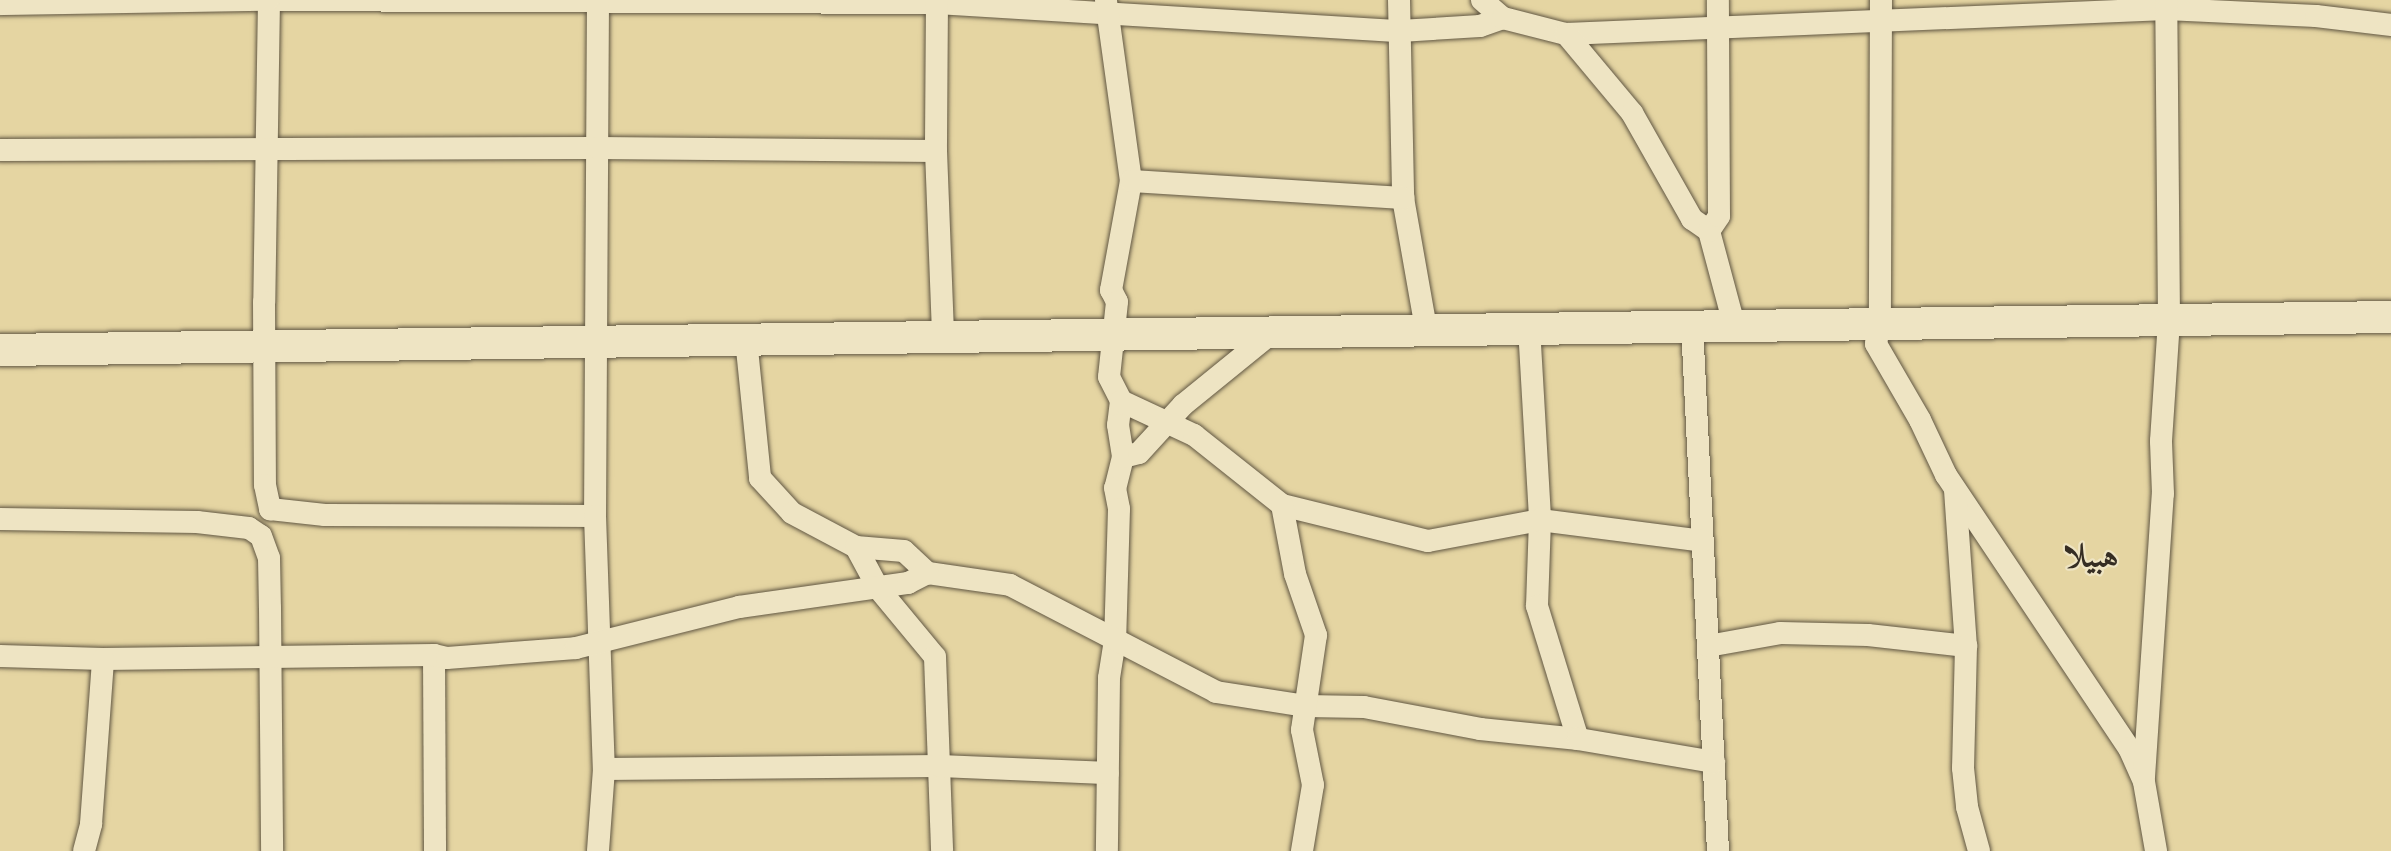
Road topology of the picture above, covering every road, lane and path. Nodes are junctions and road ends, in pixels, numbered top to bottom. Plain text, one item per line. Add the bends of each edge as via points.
1 (269, 0) edge
2 (1399, 0) edge
3 (1482, 0) edge
4 (1718, 0) edge
5 (598, 1) edge
6 (937, 2) edge
7 (0, 4) edge
8 (2166, 5) edge
9 (1106, 8) edge
10 (1881, 9) edge
11 (1503, 18) junction
12 (1719, 25) junction
13 (2391, 25) edge
14 (1400, 31) junction
15 (1566, 34) junction
16 (598, 148) junction
17 (0, 150) edge
18 (265, 151) junction
19 (936, 151) junction
20 (1131, 181) junction
21 (1403, 198) junction
22 (1709, 231) junction
23 (2391, 317) edge
24 (2169, 320) junction
25 (1880, 322) junction
26 (1734, 324) junction
27 (1692, 325) junction
28 (1529, 327) junction
29 (1426, 329) junction
30 (1274, 331) junction
31 (1113, 334) junction
32 (943, 336) junction
33 (746, 339) junction
34 (597, 341) junction
35 (265, 346) junction
36 (0, 350) edge
37 (1120, 401) junction
38 (1170, 423) junction
39 (1123, 458) junction
40 (1955, 489) junction
41 (1282, 505) junction
42 (595, 516) junction
43 (0, 519) edge
44 (1540, 520) junction
45 (1703, 541) junction
46 (856, 547) junction
47 (928, 573) junction
48 (878, 588) junction
49 (1115, 640) junction
50 (601, 641) junction
51 (1708, 646) junction
52 (1966, 646) junction
53 (434, 655) junction
54 (0, 656) edge
55 (271, 658) junction
56 (103, 659) junction
57 (1305, 706) junction
58 (1578, 739) junction
59 (1714, 762) junction
60 (940, 766) junction
61 (604, 769) junction
62 (1108, 773) junction
63 (2144, 782) junction
64 (84, 851) edge
65 (272, 851) edge
66 (435, 851) edge
67 (598, 851) edge
68 (942, 851) edge
69 (1107, 851) edge
70 (1302, 851) edge
71 (1719, 851) edge
72 (1979, 851) edge
73 (2156, 851) edge

1 - 5 street
1 - 7 street
1 - 18 street
2 - 14 street
3 - 11 street
4 - 12 street
5 - 6 street
5 - 16 street
6 - 9 street
6 - 19 street
8 - 10 street
8 - 13 street
8 - 24 street
9 - 14 street
9 - 20 street
10 - 12 street
10 - 25 street
11 - 14 street via 1480,26
11 - 15 street
12 - 15 street
12 - 22 street via 1719,216
14 - 21 street
15 - 22 street via 1632,112 1692,219
16 - 18 street
16 - 19 street
16 - 34 street
17 - 18 street
18 - 35 street
19 - 32 street
20 - 21 street
20 - 31 street via 1111,290 1118,302
21 - 29 street
22 - 26 street
23 - 24 main road
24 - 25 main road
24 - 63 street via 2160,441 2163,494
25 - 26 main road
25 - 40 street via 1876,344
26 - 27 main road
27 - 28 main road
27 - 45 street
28 - 29 main road
28 - 44 street
29 - 30 main road
30 - 31 main road
30 - 38 street via 1183,405
31 - 32 main road
31 - 37 street via 1109,377
32 - 33 main road
33 - 34 main road
33 - 46 street via 760,478 792,513
34 - 35 main road
34 - 42 street
35 - 36 main road
35 - 42 street via 265,485 270,509 326,515
37 - 38 street
37 - 39 street via 1118,425
38 - 39 street via 1139,453
38 - 41 street via 1194,435
39 - 49 street via 1115,488 1119,509
40 - 52 street
40 - 63 street via 2110,718
41 - 44 street via 1428,541
41 - 57 street via 1295,574 1316,635
42 - 50 street
43 - 55 street via 197,522 249,528 261,536 268,558
44 - 45 street
44 - 58 street via 1537,606
45 - 51 street
46 - 47 street via 904,551
46 - 48 street
47 - 48 street via 908,583
47 - 49 street via 1010,585
48 - 50 street via 739,607
48 - 60 street via 935,657
49 - 57 street via 1216,692
49 - 62 street via 1109,678
50 - 53 street via 576,648 447,658
50 - 61 street
51 - 52 street via 1780,633 1868,635
51 - 59 street
52 - 72 street via 1963,768 1967,807
53 - 55 street
53 - 66 street
54 - 56 street
55 - 56 street
55 - 65 street
56 - 64 street via 91,824
57 - 58 street via 1364,707 1480,729
57 - 70 street via 1302,730 1313,785
58 - 59 street
59 - 71 street
60 - 61 street
60 - 62 street
60 - 68 street
61 - 67 street
62 - 69 street
63 - 73 street

